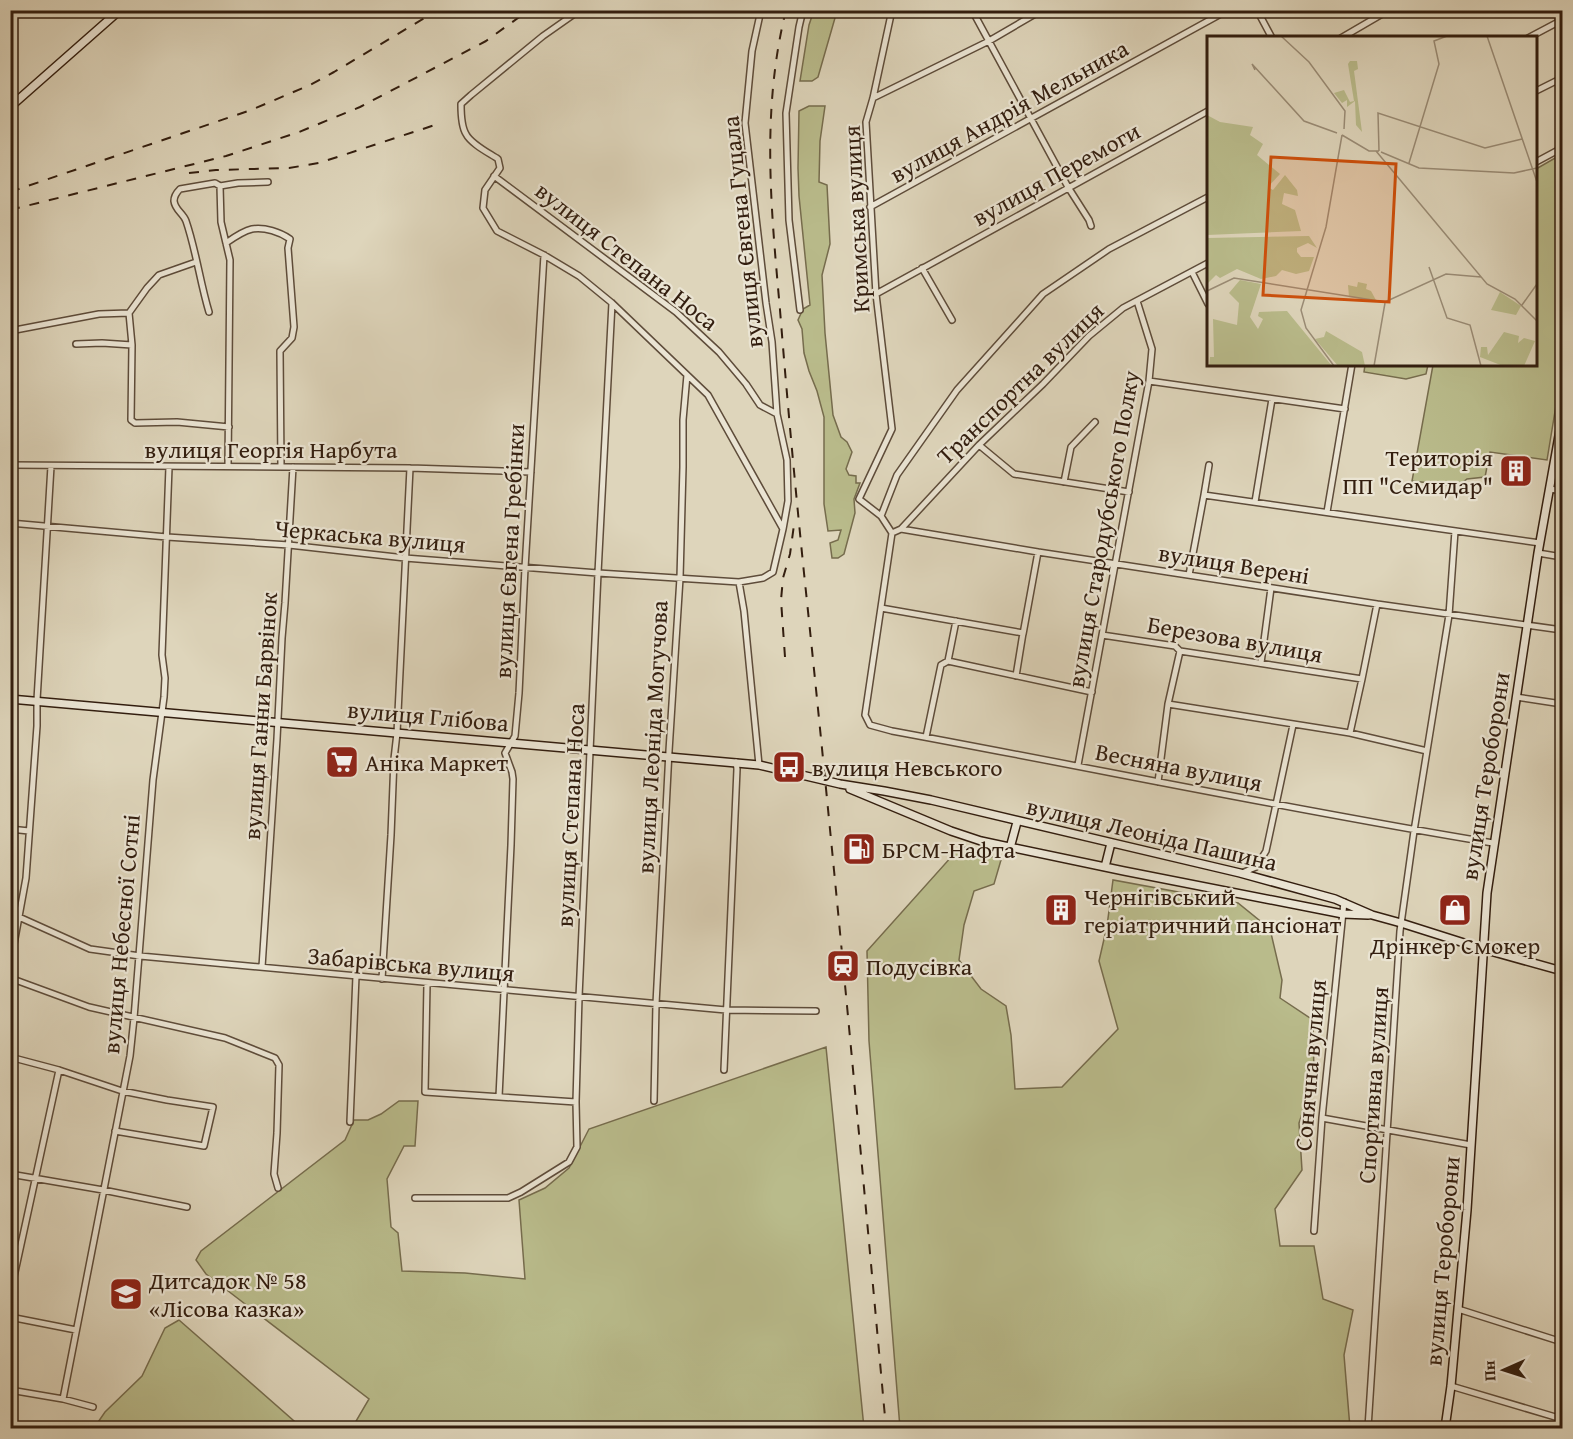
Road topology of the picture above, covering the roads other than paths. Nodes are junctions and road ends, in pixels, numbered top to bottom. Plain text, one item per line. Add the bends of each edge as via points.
1 (120, 10) edge
2 (580, 10) edge
3 (760, 10) edge
4 (803, 10) edge
5 (892, 10) edge
6 (972, 10) edge
7 (1042, 10) edge
8 (1228, 10) edge
9 (1257, 10) edge
10 (1389, 10) edge
11 (1563, 20) edge
12 (1271, 36) edge
13 (1344, 36) edge
14 (1532, 36) edge
15 (989, 41) junction
16 (1563, 78) edge
17 (1537, 91) edge
18 (873, 98) junction
19 (10, 106) edge
20 (1207, 112) edge
21 (1030, 119) junction
22 (1563, 148) edge
23 (1537, 161) edge
24 (494, 176) junction
25 (268, 182) dead end
26 (220, 186) junction
27 (1068, 187) junction
28 (1207, 198) edge
29 (870, 207) junction
30 (1090, 226) dead end
31 (226, 243) junction
32 (544, 255) junction
33 (196, 262) junction
34 (1207, 264) edge
35 (922, 268) junction
36 (1192, 273) junction
37 (876, 294) junction
38 (1207, 300) edge
39 (1137, 301) junction
40 (612, 303) junction
41 (800, 310) dead end
42 (209, 312) dead end
43 (129, 313) junction
44 (952, 320) dead end
45 (10, 332) edge
46 (76, 344) dead end
47 (132, 345) junction
48 (1352, 366) edge
49 (687, 375) junction
50 (1149, 381) junction
51 (1272, 399) junction
52 (1345, 410) junction
53 (777, 414) junction
54 (1562, 421) edge
55 (1095, 422) dead end
56 (229, 427) junction
57 (979, 445) junction
58 (10, 465) edge
59 (1209, 465) dead end
60 (51, 466) junction
61 (228, 466) junction
62 (169, 467) junction
63 (281, 467) junction
64 (293, 467) junction
65 (410, 468) junction
66 (531, 472) junction
67 (1065, 482) junction
68 (1550, 489) junction
69 (1563, 491) edge
70 (1129, 492) junction
71 (1204, 495) junction
72 (1255, 502) junction
73 (1327, 512) junction
74 (882, 516) junction
75 (10, 523) edge
76 (47, 527) junction
77 (783, 529) junction
78 (902, 529) junction
79 (1455, 531) junction
80 (892, 533) junction
81 (167, 537) junction
82 (1540, 543) junction
83 (289, 545) junction
84 (1038, 552) junction
85 (1538, 553) junction
86 (1563, 557) edge
87 (405, 558) junction
88 (1116, 564) junction
89 (525, 568) junction
90 (598, 573) junction
91 (1189, 575) junction
92 (680, 578) junction
93 (738, 582) junction
94 (1272, 588) junction
95 (1377, 604) junction
96 (881, 608) junction
97 (1449, 615) junction
98 (956, 621) junction
99 (1527, 625) junction
100 (1563, 630) edge
101 (1102, 635) junction
102 (1023, 636) junction
103 (1180, 651) junction
104 (948, 661) junction
105 (1261, 663) junction
106 (1016, 676) junction
107 (1362, 679) junction
108 (1092, 692) junction
109 (1516, 697) junction
110 (10, 699) edge
111 (37, 700) junction
112 (1168, 704) junction
113 (1563, 704) edge
114 (162, 711) junction
115 (278, 722) junction
116 (1293, 725) junction
117 (397, 733) junction
118 (1350, 733) junction
119 (926, 737) junction
120 (510, 743) junction
121 (591, 750) junction
122 (1427, 751) junction
123 (669, 756) junction
124 (736, 762) junction
125 (759, 765) junction
126 (1078, 765) junction
127 (1158, 782) junction
128 (840, 784) junction
129 (1276, 805) junction
130 (1017, 822) junction
131 (10, 829) edge
132 (29, 831) junction
133 (1414, 831) junction
134 (1110, 843) junction
135 (1493, 843) junction
136 (1010, 848) junction
137 (1106, 867) junction
138 (1240, 873) junction
139 (1344, 902) junction
140 (10, 913) edge
141 (1343, 914) junction
142 (1372, 915) junction
143 (20, 916) junction
144 (1401, 923) junction
145 (1483, 949) junction
146 (140, 956) junction
147 (10, 966) edge
148 (262, 967) junction
149 (1563, 971) edge
150 (356, 976) junction
151 (10, 978) edge
152 (382, 979) junction
153 (427, 984) junction
154 (503, 991) junction
155 (579, 998) junction
156 (656, 1004) junction
157 (726, 1010) junction
158 (816, 1011) dead end
159 (134, 1018) junction
160 (10, 1057) edge
161 (59, 1070) junction
162 (724, 1070) dead end
163 (122, 1091) junction
164 (499, 1096) junction
165 (654, 1101) dead end
166 (576, 1102) junction
167 (1322, 1118) junction
168 (350, 1122) dead end
169 (115, 1131) junction
170 (1388, 1131) junction
171 (1471, 1145) junction
172 (10, 1174) edge
173 (34, 1179) junction
174 (278, 1188) dead end
175 (104, 1190) junction
176 (415, 1198) dead end
177 (187, 1207) dead end
178 (1314, 1232) dead end
179 (10, 1295) edge
180 (1458, 1309) junction
181 (10, 1317) edge
182 (76, 1330) junction
183 (1563, 1342) edge
184 (1450, 1386) junction
185 (11, 1390) edge
186 (10, 1399) edge
187 (63, 1399) junction
188 (93, 1407) dead end
189 (1563, 1419) edge
190 (1368, 1428) edge
191 (1445, 1428) edge

1 - 19 main road
2 - 24 street via 461,104 466,135 498,159 500,168
3 - 53 street, вулиця Євгена Гуцала via 745,123
4 - 41 street via 786,113 789,220
5 - 18 street, Кримська вулиця
6 - 15 street
7 - 15 street
8 - 21 street, вулиця Андрія Мельника
9 - 12 street
10 - 13 street
11 - 14 street
15 - 18 street
15 - 21 street
16 - 17 street
18 - 29 street, Кримська вулиця via 866,122
20 - 27 street, вулиця Перемоги
21 - 27 street
21 - 29 street, вулиця Андрія Мельника
22 - 23 street
24 - 32 street via 485,190 483,208 497,231
24 - 53 street, вулиця Степана Носа via 676,312 725,359 760,405
25 - 26 street
26 - 31 street
26 - 33 street via 215,183 180,189 174,201 184,215
27 - 30 street
27 - 35 street, вулиця Перемоги
28 - 74 street via 1109,249 1043,294 957,390 897,475
29 - 37 street, Кримська вулиця
31 - 56 street via 230,260
31 - 63 street via 252,229 290,239 294,327 292,338 280,351
32 - 40 street via 579,276
32 - 66 street, вулиця Євгена Гребінки
33 - 42 street
33 - 43 street via 159,275
34 - 36 street, Транспортна вулиця
35 - 37 street, вулиця Перемоги
35 - 44 street
36 - 38 street
36 - 39 street, Транспортна вулиця
37 - 74 street, Кримська вулиця via 892,429 859,499
39 - 50 street, вулиця Стародубського Полку via 1152,349
39 - 57 street, Транспортна вулиця via 1089,336
40 - 49 street
40 - 90 street, вулиця Степана Носа
43 - 45 street
43 - 47 street
46 - 47 street
47 - 56 street via 131,420
48 - 52 street
49 - 77 street via 708,395
49 - 92 street, вулиця Леоніда Могучова via 682,420
50 - 51 street
50 - 70 street, вулиця Стародубського Полку
51 - 52 street
51 - 72 street
52 - 73 street
53 - 77 street via 787,460 788,501
54 - 68 main road, вулиця Тероборони
55 - 67 street via 1071,447
56 - 61 street
57 - 67 street via 1014,474
57 - 78 street, Транспортна вулиця
58 - 60 street, вулиця Георгія Нарбута
59 - 71 street
60 - 62 street, вулиця Георгія Нарбута
60 - 76 street
61 - 62 street, вулиця Георгія Нарбута
61 - 63 street, вулиця Георгія Нарбута
62 - 81 street, вулиця Небесної Сотні
63 - 64 street, вулиця Георгія Нарбута
64 - 65 street, вулиця Георгія Нарбута
64 - 83 street, вулиця Ганни Барвінок
65 - 66 street, вулиця Георгія Нарбута
65 - 87 street
66 - 89 street, вулиця Євгена Гребінки
67 - 70 street
68 - 69 street
68 - 82 main road, вулиця Тероборони
70 - 88 street, вулиця Стародубського Полку
71 - 72 street
71 - 91 street
72 - 73 street
73 - 79 street
74 - 80 street
75 - 76 street, Черкаська вулиця
76 - 81 street, Черкаська вулиця
76 - 111 street
77 - 93 street, Черкаська вулиця via 773,572 763,578
78 - 80 street
78 - 84 street, вулиця Верені
79 - 82 street
79 - 97 street, Спортивна вулиця
80 - 96 street
81 - 83 street, Черкаська вулиця
81 - 114 street, вулиця Небесної Сотні
82 - 85 main road, вулиця Тероборони
83 - 87 street, Черкаська вулиця
83 - 115 street, вулиця Ганни Барвінок
84 - 88 street, вулиця Верені
84 - 102 street
85 - 86 street
85 - 99 main road, вулиця Тероборони
87 - 89 street, Черкаська вулиця
87 - 117 street
88 - 91 street, вулиця Верені
88 - 101 street, вулиця Стародубського Полку
89 - 90 street, Черкаська вулиця
89 - 120 street, вулиця Євгена Гребінки via 519,693 515,736
90 - 92 street, Черкаська вулиця
90 - 121 street, вулиця Степана Носа
91 - 94 street, вулиця Верені
92 - 93 street, Черкаська вулиця
92 - 123 street, вулиця Леоніда Могучова
93 - 125 street
94 - 95 street, вулиця Верені
94 - 105 street
95 - 97 street, вулиця Верені
95 - 107 street
96 - 98 street
96 - 119 street, Весняна вулиця via 864,715 870,724
97 - 99 street, вулиця Верені
97 - 122 street, Спортивна вулиця
98 - 102 street
98 - 104 street
99 - 100 street, вулиця Верені
99 - 109 main road, вулиця Тероборони
101 - 103 street, Березова вулиця via 1175,646
101 - 108 street, вулиця Стародубського Полку
102 - 106 street
103 - 105 street, Березова вулиця
103 - 112 street
104 - 106 street
104 - 119 street via 941,664
105 - 107 street, Березова вулиця
106 - 108 street
107 - 118 street
108 - 126 street, вулиця Стародубського Полку
109 - 113 street
109 - 135 main road, вулиця Тероборони
110 - 111 main road, вулиця Глібова
111 - 114 main road, вулиця Глібова
111 - 132 street
112 - 116 street
112 - 127 street
114 - 115 main road, вулиця Глібова
114 - 146 street, вулиця Небесної Сотні
115 - 117 main road, вулиця Глібова
115 - 148 street, вулиця Ганни Барвінок
116 - 118 street
116 - 129 street
117 - 120 main road, вулиця Глібова
117 - 152 street
118 - 122 street
119 - 126 street, Весняна вулиця
120 - 121 main road, вулиця Глібова
120 - 154 street, вулиця Євгена Гребінки via 505,753 513,779
121 - 123 main road, вулиця Глібова
121 - 155 street, вулиця Степана Носа
122 - 133 street, Спортивна вулиця
123 - 124 main road, вулиця Глібова
123 - 156 street, вулиця Леоніда Могучова
124 - 125 main road, вулиця Глібова
124 - 157 street
125 - 128 main road, вулиця Глібова
126 - 127 street, Весняна вулиця
127 - 129 street, Весняна вулиця
128 - 130 main road, вулиця Леоніда Пашина via 931,800
128 - 136 main road, вулиця Леоніда Пашина via 951,831
129 - 133 street, Весняна вулиця
129 - 138 street via 1266,851 1256,867
130 - 134 main road, вулиця Леоніда Пашина
130 - 136 main road
131 - 132 street
132 - 143 street
133 - 135 street, Весняна вулиця
133 - 144 street, Спортивна вулиця
134 - 137 main road
134 - 138 main road, вулиця Леоніда Пашина
135 - 145 main road, вулиця Тероборони
136 - 137 main road, вулиця Леоніда Пашина
137 - 141 main road, вулиця Леоніда Пашина
138 - 139 main road, вулиця Леоніда Пашина
139 - 141 street, Сонячна вулиця
139 - 142 main road, вулиця Леоніда Пашина
140 - 143 street, Забарівська вулиця
141 - 142 main road, вулиця Леоніда Пашина
141 - 167 street, Сонячна вулиця
142 - 144 main road
143 - 146 street, Забарівська вулиця via 90,949
143 - 147 street
144 - 145 main road
144 - 170 street, Спортивна вулиця
145 - 149 main road
145 - 171 main road, вулиця Тероборони
146 - 148 street, Забарівська вулиця
146 - 159 street, вулиця Небесної Сотні
148 - 150 street, Забарівська вулиця
150 - 152 street, Забарівська вулиця
150 - 168 street
151 - 159 street via 89,1007
152 - 153 street, Забарівська вулиця
153 - 154 street, Забарівська вулиця
153 - 164 street via 425,1092
154 - 155 street, Забарівська вулиця
154 - 164 street, вулиця Євгена Гребінки
155 - 156 street, Забарівська вулиця
155 - 166 street, вулиця Степана Носа
156 - 157 street, Забарівська вулиця
156 - 165 street, вулиця Леоніда Могучова
157 - 158 street, Забарівська вулиця
157 - 162 street
159 - 163 street, вулиця Небесної Сотні
159 - 174 street via 225,1038 275,1058 279,1065 274,1174
160 - 161 street
161 - 163 street
161 - 173 street
163 - 169 street, вулиця Небесної Сотні
163 - 169 street via 213,1107 204,1146
164 - 166 street
166 - 176 street, вулиця Степана Носа via 578,1147 569,1162 521,1192 508,1198
167 - 170 street
167 - 178 street, Сонячна вулиця
169 - 175 street, вулиця Небесної Сотні
170 - 171 street
170 - 190 street, Спортивна вулиця
171 - 180 main road, вулиця Тероборони
172 - 173 street
173 - 175 street
173 - 179 street
175 - 177 street
175 - 182 street, вулиця Небесної Сотні
180 - 183 street
180 - 184 main road, вулиця Тероборони
181 - 182 street
182 - 187 street, вулиця Небесної Сотні
184 - 189 street
184 - 191 main road, вулиця Тероборони
185 - 186 street
185 - 187 street
187 - 188 street

